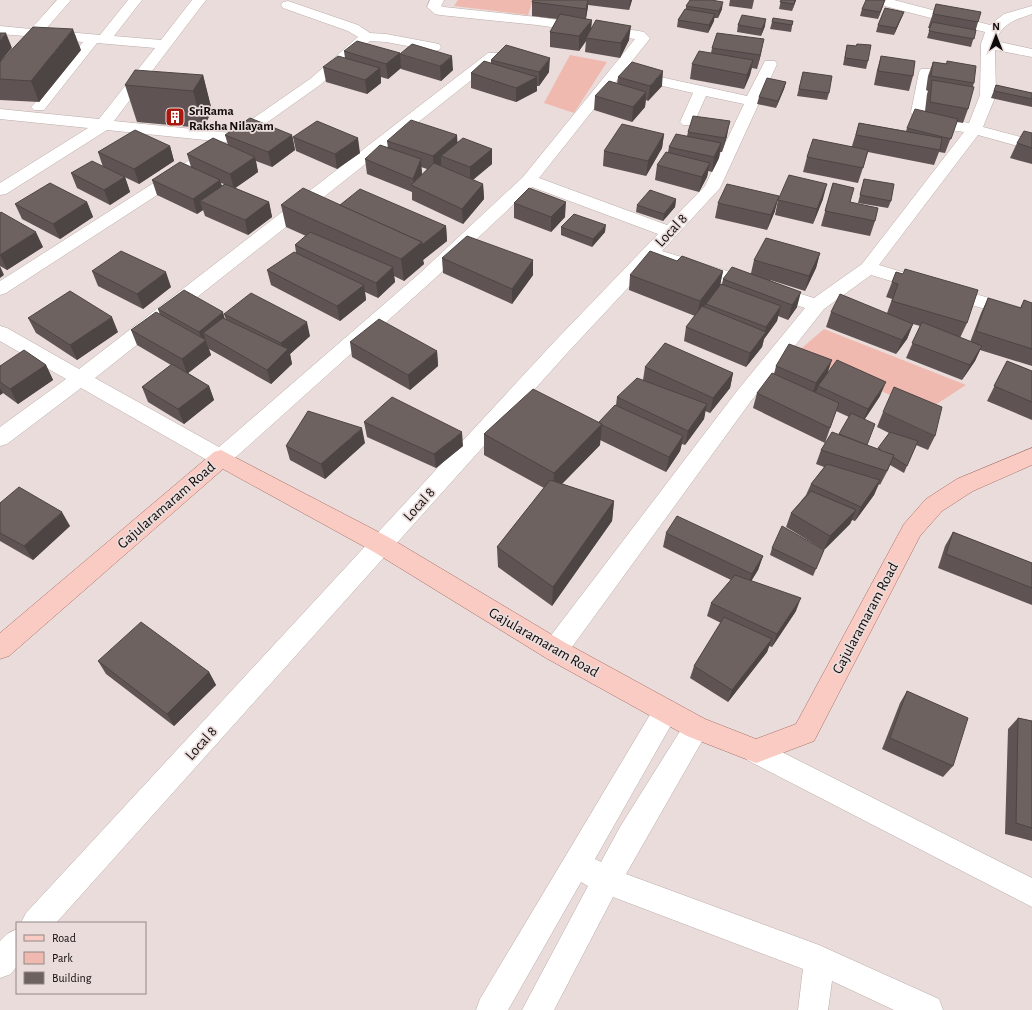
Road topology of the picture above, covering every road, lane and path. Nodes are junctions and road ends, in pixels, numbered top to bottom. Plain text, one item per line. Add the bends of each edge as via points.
1 (64, 0) edge
2 (135, 0) edge
3 (199, 0) edge
4 (437, 0) edge
5 (878, 0) edge
6 (288, 5) dead end
7 (1032, 10) edge
8 (0, 30) edge
9 (159, 30) dead end
10 (41, 34) junction
11 (367, 37) junction
12 (990, 37) junction
13 (99, 39) junction
14 (149, 43) junction
15 (166, 45) junction
16 (434, 47) dead end
17 (1032, 53) edge
18 (493, 56) edge
19 (770, 64) dead end
20 (615, 71) junction
21 (926, 72) dead end
22 (0, 73) edge
23 (0, 89) edge
24 (701, 91) junction
25 (753, 102) junction
26 (40, 107) dead end
27 (0, 114) edge
28 (688, 122) dead end
29 (103, 125) junction
30 (974, 129) junction
31 (234, 138) junction
32 (1032, 145) edge
33 (529, 180) junction
34 (0, 190) edge
35 (669, 232) junction
36 (651, 252) junction
37 (868, 268) junction
38 (0, 288) edge
39 (817, 305) junction
40 (1032, 317) edge
41 (0, 333) edge
42 (80, 379) junction
43 (0, 438) edge
44 (1032, 456) edge
45 (221, 458) junction
46 (382, 545) junction
47 (0, 648) edge
48 (555, 650) junction
49 (666, 711) junction
50 (696, 728) junction
51 (756, 751) junction
52 (576, 864) junction
53 (607, 881) junction
54 (1032, 893) edge
55 (37, 922) edge
56 (16, 945) edge
57 (819, 960) junction
58 (0, 962) edge
59 (491, 1010) edge
60 (537, 1010) edge
61 (813, 1010) edge
62 (928, 1010) edge

1 - 10 street
2 - 13 street
3 - 15 street
4 - 20 street via 434,7 440,11 537,21 639,35 643,38
5 - 12 street
6 - 11 street via 353,28
7 - 12 street via 1009,17
8 - 10 street
9 - 14 street
10 - 13 street
10 - 22 street
10 - 23 street
11 - 16 street
11 - 31 street via 315,82
12 - 17 street
12 - 30 street via 988,95
13 - 14 street
13 - 26 street
14 - 15 street
15 - 29 street
18 - 42 street
19 - 25 street, Local 8
20 - 24 street
20 - 33 street
21 - 30 street via 920,117 932,123
24 - 25 street
24 - 28 street
25 - 35 street, Local 8 via 712,188
27 - 29 street
29 - 31 street
29 - 34 street
30 - 32 street
30 - 37 street
31 - 38 street
33 - 35 street
33 - 45 street via 426,277
35 - 36 street, Local 8
36 - 39 street
36 - 46 street, Local 8
37 - 39 street
37 - 40 street
39 - 48 street via 744,396
41 - 42 street
42 - 43 street
42 - 45 street
44 - 51 main road, Gajularamaram Road via 965,485 934,505 912,530 804,733
45 - 46 main road, Gajularamaram Road
45 - 47 main road, Gajularamaram Road
46 - 48 main road, Gajularamaram Road
46 - 55 street, Local 8
48 - 49 main road, Gajularamaram Road
49 - 50 main road, Gajularamaram Road
49 - 52 street
50 - 51 main road, Gajularamaram Road
50 - 53 street via 630,837
51 - 54 street
52 - 53 street
52 - 59 street
53 - 57 street
53 - 60 street
56 - 58 street
57 - 61 street
57 - 62 street

